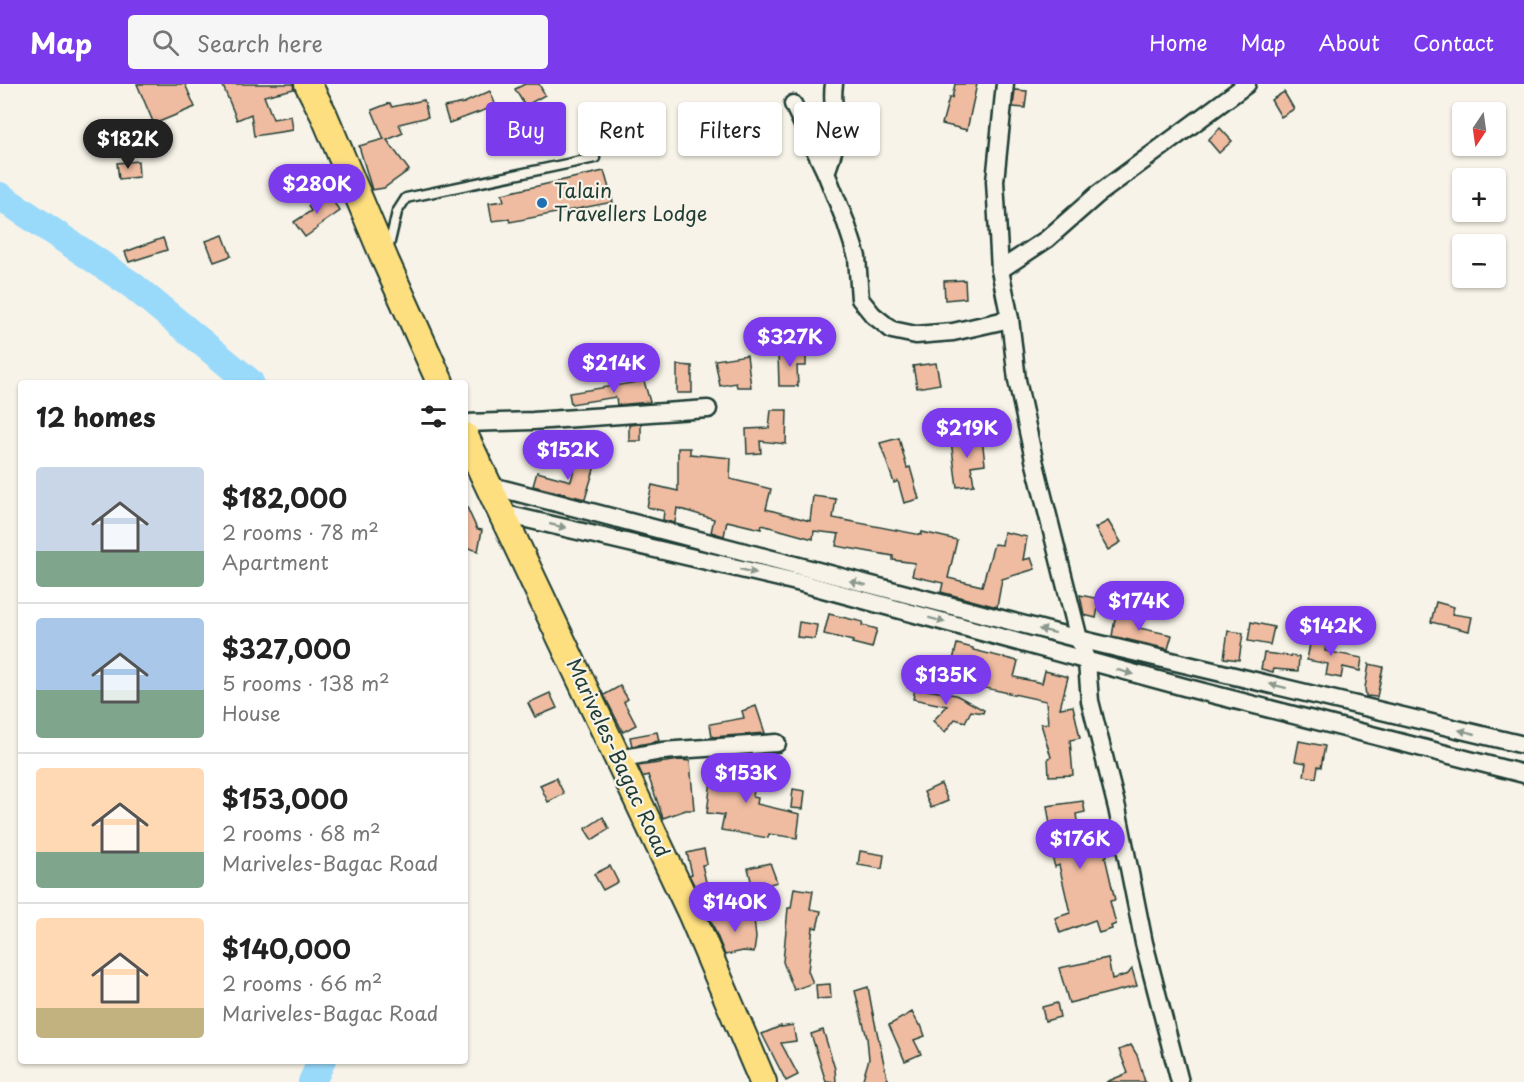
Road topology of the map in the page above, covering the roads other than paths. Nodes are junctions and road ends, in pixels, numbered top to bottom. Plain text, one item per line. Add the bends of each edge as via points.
1 (308, 84) edge
2 (834, 84) edge
3 (1005, 84) edge
4 (1247, 84) edge
5 (793, 104) dead end
6 (595, 158) dead end
7 (826, 174) junction
8 (386, 262) junction
9 (1000, 270) junction
10 (1010, 319) junction
11 (439, 380) edge
12 (708, 409) dead end
13 (468, 423) edge
14 (468, 442) edge
15 (488, 485) junction
16 (501, 513) junction
17 (1079, 639) junction
18 (1087, 662) junction
19 (777, 743) dead end
20 (1524, 746) edge
21 (618, 759) junction
22 (1524, 774) edge
23 (763, 1082) edge
24 (1180, 1082) edge

1 - 8 main road
2 - 7 street via 836,136
3 - 9 street via 995,181
4 - 9 street via 1097,195 1047,239
5 - 7 street
6 - 8 lane via 406,198 397,212
7 - 10 street via 857,257 860,299 884,326 916,335 953,332
8 - 11 main road
9 - 10 street
10 - 17 street via 1017,380 1035,464
12 - 13 street
14 - 15 main road, Mariveles-Bagac Road
15 - 16 main road, Mariveles-Bagac Road
17 -> 15 street
16 -> 18 street via 801,583
16 - 21 main road, Mariveles-Bagac Road
17 - 18 street
20 -> 17 street
18 -> 22 street
18 - 24 street via 1090,701
19 - 21 street via 662,751
21 - 23 main road, Mariveles-Bagac Road via 691,913

